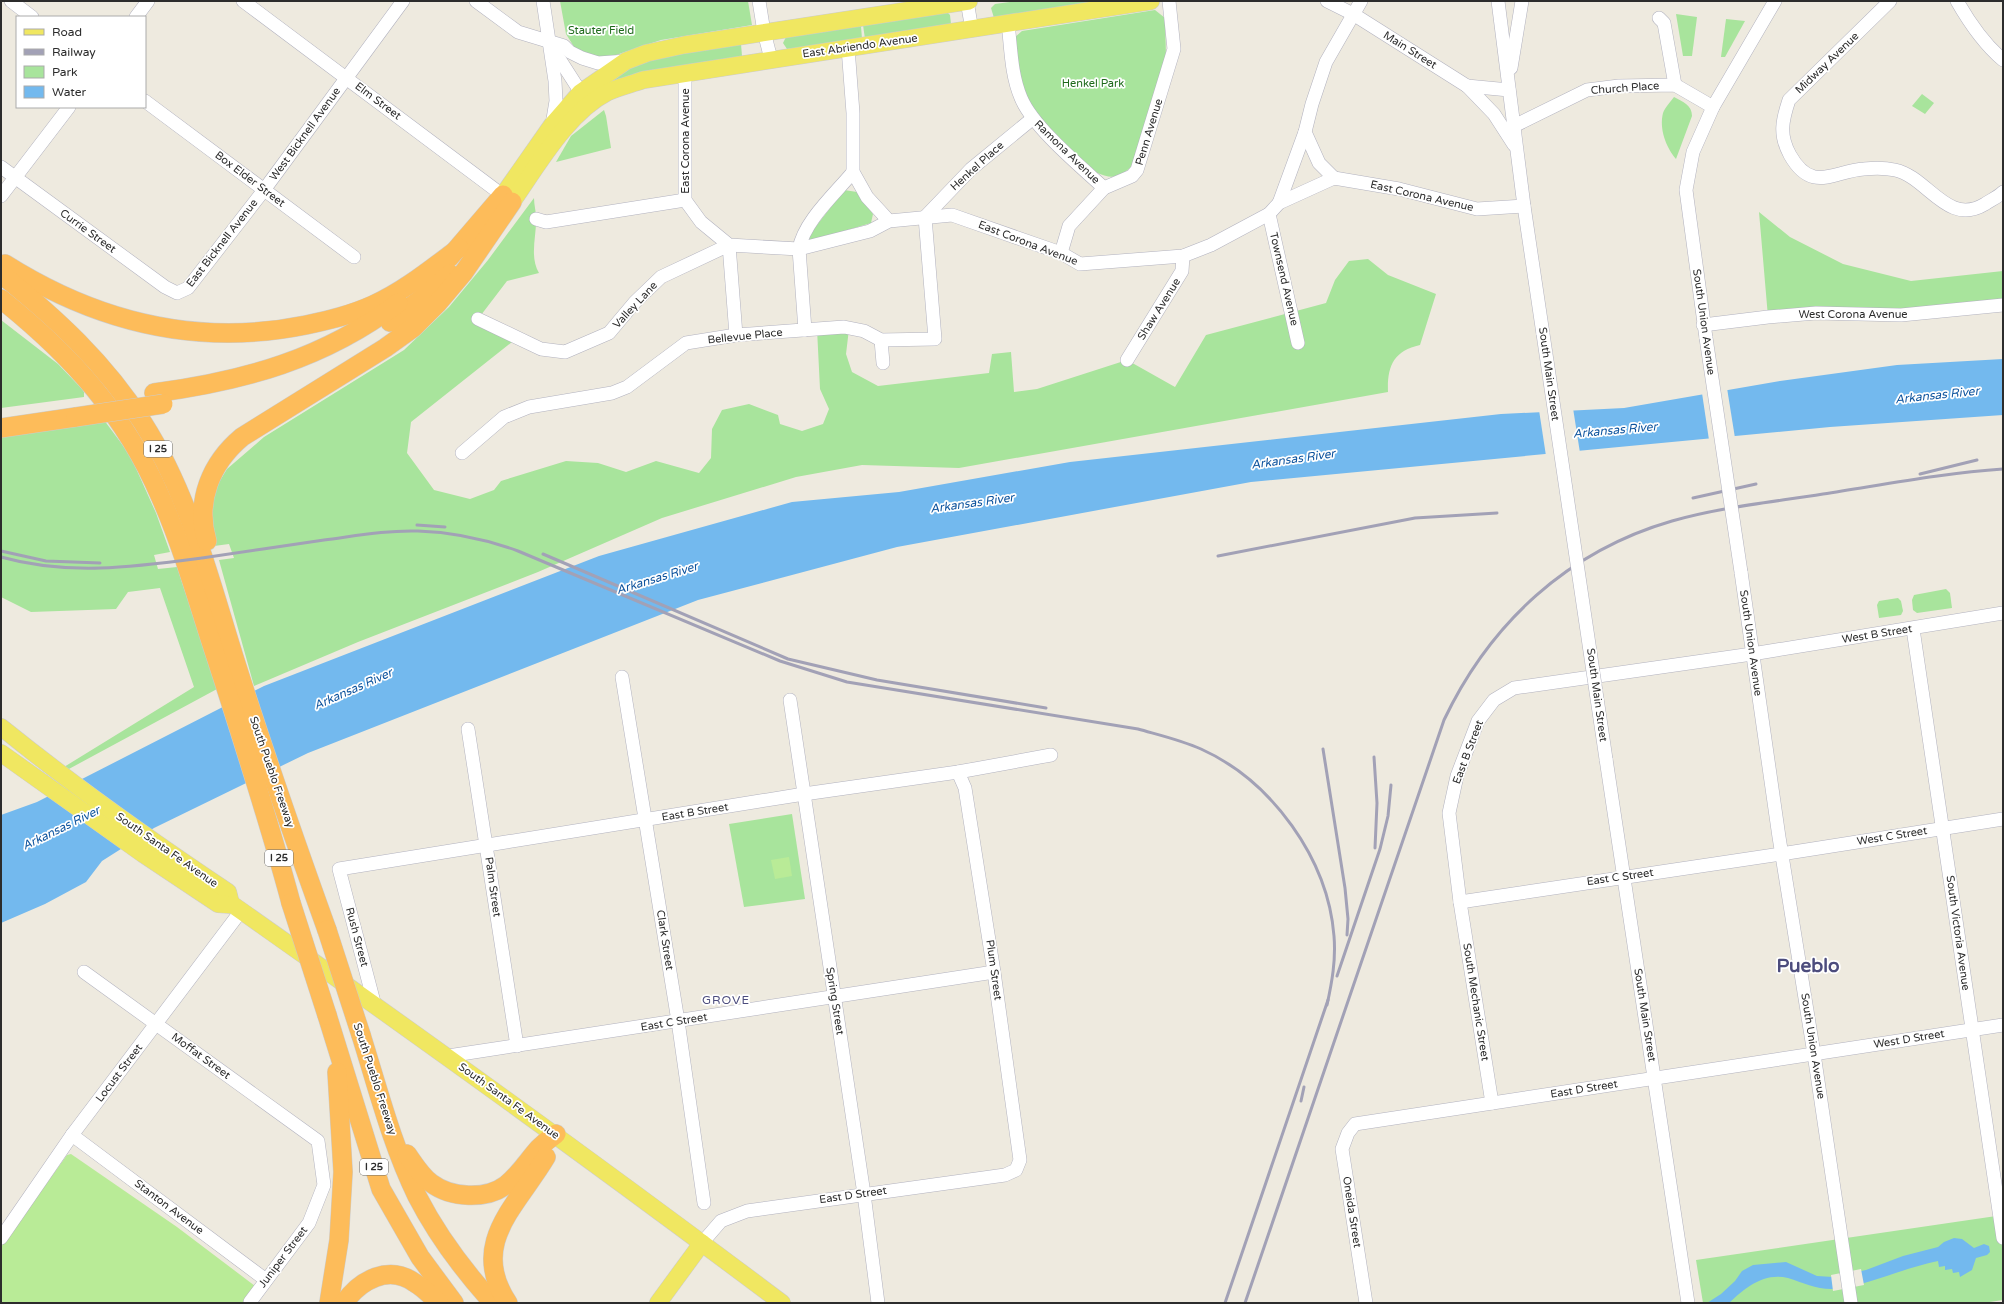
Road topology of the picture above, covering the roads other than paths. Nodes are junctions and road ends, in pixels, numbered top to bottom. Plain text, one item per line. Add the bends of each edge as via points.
1 (11, 1) edge
2 (148, 1) edge
3 (243, 1) edge
4 (404, 1) edge
5 (476, 1) edge
6 (542, 1) edge
7 (758, 1) edge
8 (968, 1) edge
9 (1151, 1) edge
10 (1170, 1) edge
11 (1327, 1) edge
12 (1361, 1) edge
13 (1498, 1) edge
14 (1522, 1) edge
15 (1775, 1) edge
16 (1890, 1) edge
17 (1957, 1) edge
18 (1353, 14) junction
19 (31, 16) edge
20 (137, 16) edge
21 (1659, 18) dead end
22 (1008, 23) junction
23 (972, 30) junction
24 (764, 32) junction
25 (548, 42) junction
26 (848, 48) junction
27 (771, 59) junction
28 (2003, 60) edge
29 (626, 61) junction
30 (685, 73) junction
31 (347, 78) junction
32 (1675, 85) junction
33 (1467, 86) junction
34 (1509, 88) junction
35 (585, 99) junction
36 (146, 102) edge
37 (1713, 107) junction
38 (68, 108) edge
39 (1032, 119) junction
40 (552, 124) junction
41 (1514, 126) junction
42 (1306, 132) junction
43 (1517, 150) junction
44 (1, 167) edge
45 (853, 172) junction
46 (15, 178) junction
47 (1334, 178) junction
48 (1104, 188) junction
49 (264, 190) junction
50 (1, 196) edge
51 (2002, 196) edge
52 (508, 198) junction
53 (685, 200) junction
54 (1279, 203) junction
55 (1524, 206) junction
56 (1269, 214) junction
57 (925, 216) junction
58 (536, 218) dead end
59 (502, 219) junction
60 (889, 220) junction
61 (729, 245) junction
62 (459, 248) junction
63 (799, 249) junction
64 (1061, 253) junction
65 (1183, 256) junction
66 (354, 258) dead end
67 (1, 262) edge
68 (1, 274) edge
69 (177, 293) joint
70 (1, 299) edge
71 (2003, 305) edge
72 (1, 308) edge
73 (478, 320) dead end
74 (1703, 325) junction
75 (805, 330) junction
76 (736, 335) junction
77 (881, 340) junction
78 (1298, 343) dead end
79 (54, 344) junction
80 (1127, 360) dead end
81 (883, 363) dead end
82 (159, 399) junction
83 (72, 411) junction
84 (1, 415) edge
85 (1, 428) edge
86 (462, 453) dead end
87 (2003, 614) edge
88 (1913, 629) junction
89 (226, 633) junction
90 (1752, 654) junction
91 (231, 675) junction
92 (622, 677) dead end
93 (790, 700) dead end
94 (1, 727) edge
95 (468, 729) dead end
96 (1, 753) edge
97 (1051, 755) dead end
98 (958, 772) junction
99 (804, 794) junction
100 (274, 809) junction
101 (2003, 819) edge
102 (646, 820) junction
103 (1943, 828) junction
104 (487, 844) junction
105 (149, 849) junction
106 (1781, 854) junction
107 (339, 869) joint
108 (1624, 876) junction
109 (1460, 902) junction
110 (236, 908) junction
111 (84, 972) dead end
112 (994, 972) junction
113 (835, 997) junction
114 (375, 1006) junction
115 (678, 1021) junction
116 (156, 1024) junction
117 (2003, 1025) edge
118 (1972, 1029) junction
119 (335, 1037) junction
120 (517, 1046) junction
121 (1814, 1054) junction
122 (448, 1056) junction
123 (369, 1061) junction
124 (1655, 1078) junction
125 (1492, 1103) junction
126 (1355, 1124) joint
127 (556, 1134) junction
128 (72, 1135) junction
129 (318, 1141) joint
130 (1016, 1170) joint
131 (864, 1194) junction
132 (704, 1203) dead end
133 (1, 1238) edge
134 (2003, 1238) edge
135 (702, 1243) junction
136 (266, 1280) junction
137 (1688, 1300) edge
138 (250, 1302) dead end
139 (330, 1303) edge
140 (344, 1303) edge
141 (439, 1303) edge
142 (454, 1303) edge
143 (493, 1303) edge
144 (508, 1303) edge
145 (658, 1303) edge
146 (782, 1303) edge
147 (878, 1303) edge
148 (1366, 1303) edge
149 (1851, 1303) edge

1 - 19 street
2 - 20 street
3 - 31 street, Elm Street
4 - 31 street, West Bicknell Avenue
5 - 25 street via 518,32
6 - 25 street
7 - 24 street
8 - 23 street
8 - 24 main road
9 - 22 main road, East Abriendo Avenue
10 - 48 street, Penn Avenue via 1174,49 1137,170 1132,176
11 - 18 street, Main Street
12 - 18 street
13 - 34 street, South Main Street
14 - 34 street, South Main Street
15 - 37 street, South Union Avenue
16 - 51 street, Midway Avenue via 1789,100 1782,120 1784,144 1795,164 1806,174 1821,179 1864,168 1896,170 1919,182 1948,206 1963,210 1980,207
17 - 28 street via 1968,21
18 - 33 street, Main Street
18 - 42 street via 1326,62
21 - 32 street via 1664,23
22 - 23 main road, East Abriendo Avenue
22 - 39 street, Ramona Avenue via 1013,72 1021,98
23 - 26 main road, East Abriendo Avenue
24 - 27 street
24 - 29 main road via 647,53
25 - 29 street via 564,46 582,58 598,63
25 - 35 street
25 - 40 street via 556,101
26 - 27 main road, East Abriendo Avenue
26 - 45 street via 853,114
27 - 30 main road, East Abriendo Avenue
29 - 35 main road
30 - 35 main road, East Abriendo Avenue via 643,80
30 - 53 street, East Corona Avenue
31 - 49 street, West Bicknell Avenue
31 - 52 street, Elm Street
32 - 37 street, Church Place
32 - 41 street, Church Place via 1619,86 1587,90
33 - 34 street, Main Street
33 - 43 street, Main Street via 1494,114
34 - 41 street, South Main Street
35 - 40 main road
35 - 52 main road
36 - 49 street, Box Elder Street
37 - 74 street, South Union Avenue via 1693,152 1686,190
38 - 46 street
39 - 48 street, Ramona Avenue
39 - 57 street, Henkel Place via 970,169
40 - 52 main road
41 - 43 street, South Main Street
42 - 47 street via 1319,163
42 - 54 street
43 - 55 street, South Main Street
44 - 46 street, Currie Street
45 - 60 street via 867,197
45 - 63 street via 809,226 802,236
46 - 50 street
46 - 69 street, Currie Street via 165,287
47 - 54 street, East Corona Avenue
47 - 55 street, East Corona Avenue via 1399,189 1477,209
48 - 64 street, Penn Avenue via 1069,226
49 - 66 street, Box Elder Street
49 - 69 street, East Bicknell Avenue via 188,288
52 - 59 highway
52 - 62 highway
53 - 58 street via 546,222
53 - 61 street, East Corona Avenue via 702,222
54 - 56 street, East Corona Avenue
55 - 108 street, South Main Street, bridge
56 - 65 street, East Corona Avenue via 1211,245
56 - 78 street, Townsend Avenue
57 - 60 street, East Corona Avenue
57 - 64 street, East Corona Avenue via 952,215
57 - 77 street, Bellevue Place via 935,339
59 - 82 highway via 458,266 421,299 381,328 343,350 315,364 267,382 217,396
59 - 89 highway via 464,272 413,328 242,437 220,460 206,489 203,523 230,616
60 - 63 street, East Corona Avenue via 870,231
61 - 63 street, East Corona Avenue
61 - 73 street, Valley Lane via 661,277 635,302 609,333 565,352 541,348
61 - 76 street
62 - 67 highway via 400,291 359,311 283,330 239,334 182,331 126,319 64,296
62 - 82 highway via 430,277 392,307 331,344 246,377
63 - 75 street
64 - 65 street, East Corona Avenue via 1080,264
65 - 80 street, Shaw Avenue via 1182,271
68 - 89 highway, South Pueblo Freeway / I 25 via 51,315 85,348 115,383 143,424 168,467 188,512
70 - 79 highway, South Pueblo Freeway / I 25
71 - 74 street, West Corona Avenue via 1901,315 1816,313
72 - 79 highway
74 - 90 street, South Union Avenue, bridge
75 - 76 street, Bellevue Place
75 - 77 street, Bellevue Place via 844,328 864,331
76 - 86 street, Bellevue Place via 686,343 627,387 612,393 529,407 504,417
77 - 81 street
79 - 91 highway, South Pueblo Freeway / I 25 via 112,411 150,474
82 - 83 highway
83 - 84 highway
83 - 85 highway
87 - 88 street, West B Street
88 - 90 street, West B Street
88 - 103 street, South Victoria Avenue
89 - 91 highway, South Pueblo Freeway / I 25
90 - 106 street, South Union Avenue
90 - 109 street, East B Street via 1514,688 1494,700 1478,720 1457,776 1450,813
91 - 100 highway, South Pueblo Freeway / I 25
92 - 102 street, Clark Street
93 - 99 street, Spring Street
94 - 105 main road, South Santa Fe Avenue
95 - 104 street, Palm Street
96 - 105 main road, South Santa Fe Avenue
97 - 98 street, East B Street
98 - 99 street, East B Street
98 - 112 street, Plum Street via 965,788
99 - 102 street, East B Street
99 - 113 street, Spring Street
100 - 119 highway, South Pueblo Freeway / I 25, bridge via 291,903
100 - 123 highway, South Pueblo Freeway / I 25, bridge via 327,930
101 - 103 street, West C Street
102 - 104 street, East B Street
102 - 115 street, Clark Street
103 - 106 street, West C Street
103 - 118 street, South Victoria Avenue
104 - 107 street, East B Street
104 - 120 street, Palm Street
105 - 110 main road, South Santa Fe Avenue via 228,892
106 - 108 street, East C Street
106 - 121 street, South Union Avenue
107 - 114 street, Rush Street
108 - 109 street, East C Street
108 - 124 street, South Main Street
109 - 125 street, South Mechanic Street
110 - 114 main road, South Santa Fe Avenue
110 - 116 street, Locust Street
111 - 116 street, Moffat Street
112 - 113 street, East C Street
112 - 130 street, Plum Street via 1020,1160
113 - 115 street, East C Street
113 - 131 street, Spring Street
114 - 122 main road, South Santa Fe Avenue
115 - 120 street, East C Street
115 - 132 street, Clark Street
116 - 128 street, Locust Street
116 - 129 street, Moffat Street
117 - 118 street, West D Street
118 - 121 street, West D Street
118 - 134 street, South Victoria Avenue
119 - 139 highway via 343,1172 339,1240
119 - 142 highway, South Pueblo Freeway / I 25 via 381,1189 420,1257
120 - 122 street, East C Street
121 - 124 street, East D Street
121 - 149 street, South Union Avenue
122 - 127 main road, South Santa Fe Avenue
123 - 127 highway via 406,1153 430,1183 448,1192 465,1195 484,1194 505,1186 521,1172 539,1148
123 - 143 highway, South Pueblo Freeway / I 25 via 395,1144 417,1196 444,1240
124 - 125 street, East D Street
124 - 137 street, South Main Street
125 - 126 street, East D Street
126 - 148 street, Oneida Street via 1348,1133 1342,1149
127 - 135 main road, South Santa Fe Avenue
127 - 144 highway via 549,1152 501,1224 494,1242 494,1273
128 - 133 street, Locust Street
128 - 136 street, Stanton Avenue
129 - 136 street, Juniper Street via 324,1185 309,1223
130 - 131 street, East D Street via 1005,1174
131 - 135 street, East D Street via 737,1213 716,1224
131 - 147 street, Spring Street
135 - 145 main road
135 - 146 main road, South Santa Fe Avenue
136 - 138 street, Juniper Street
140 - 141 highway via 359,1285 384,1275 395,1274 415,1282

